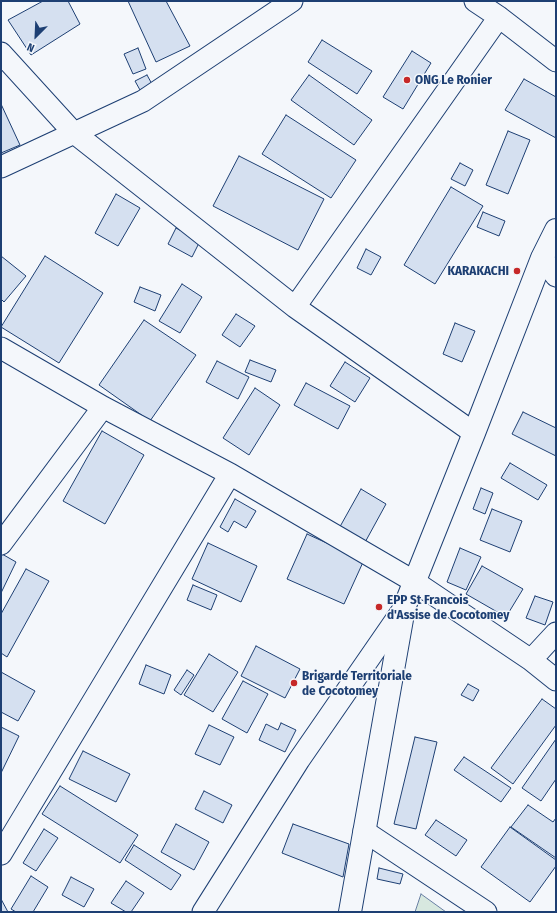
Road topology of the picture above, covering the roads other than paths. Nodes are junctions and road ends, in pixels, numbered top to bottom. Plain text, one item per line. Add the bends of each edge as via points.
1 (292, 1) edge
2 (475, 1) edge
3 (499, 17) junction
4 (1, 53) edge
5 (556, 61) edge
6 (73, 132) junction
7 (1, 167) edge
8 (556, 230) edge
9 (542, 258) junction
10 (556, 276) edge
11 (295, 307) junction
12 (1, 348) edge
13 (103, 407) junction
14 (474, 433) junction
15 (230, 474) junction
16 (1, 544) edge
17 (415, 582) junction
18 (404, 608) junction
19 (556, 632) edge
20 (531, 660) junction
21 (556, 680) edge
22 (364, 831) junction
23 (1, 854) edge
24 (203, 912) edge
25 (350, 912) edge
26 (486, 912) edge

1 - 6 street via 143,101
2 - 3 street
3 - 5 street
3 - 11 street
4 - 6 street
6 - 7 street
6 - 11 street
8 - 9 main road
9 - 10 street
9 - 14 main road
11 - 14 street
12 - 13 street
13 - 15 street
13 - 16 street
14 - 17 main road
15 - 17 street
15 - 23 street
17 - 18 main road
17 - 20 street
18 - 22 main road
18 - 24 street via 299,760
19 - 20 street
20 - 21 street
22 - 25 main road
22 - 26 street

